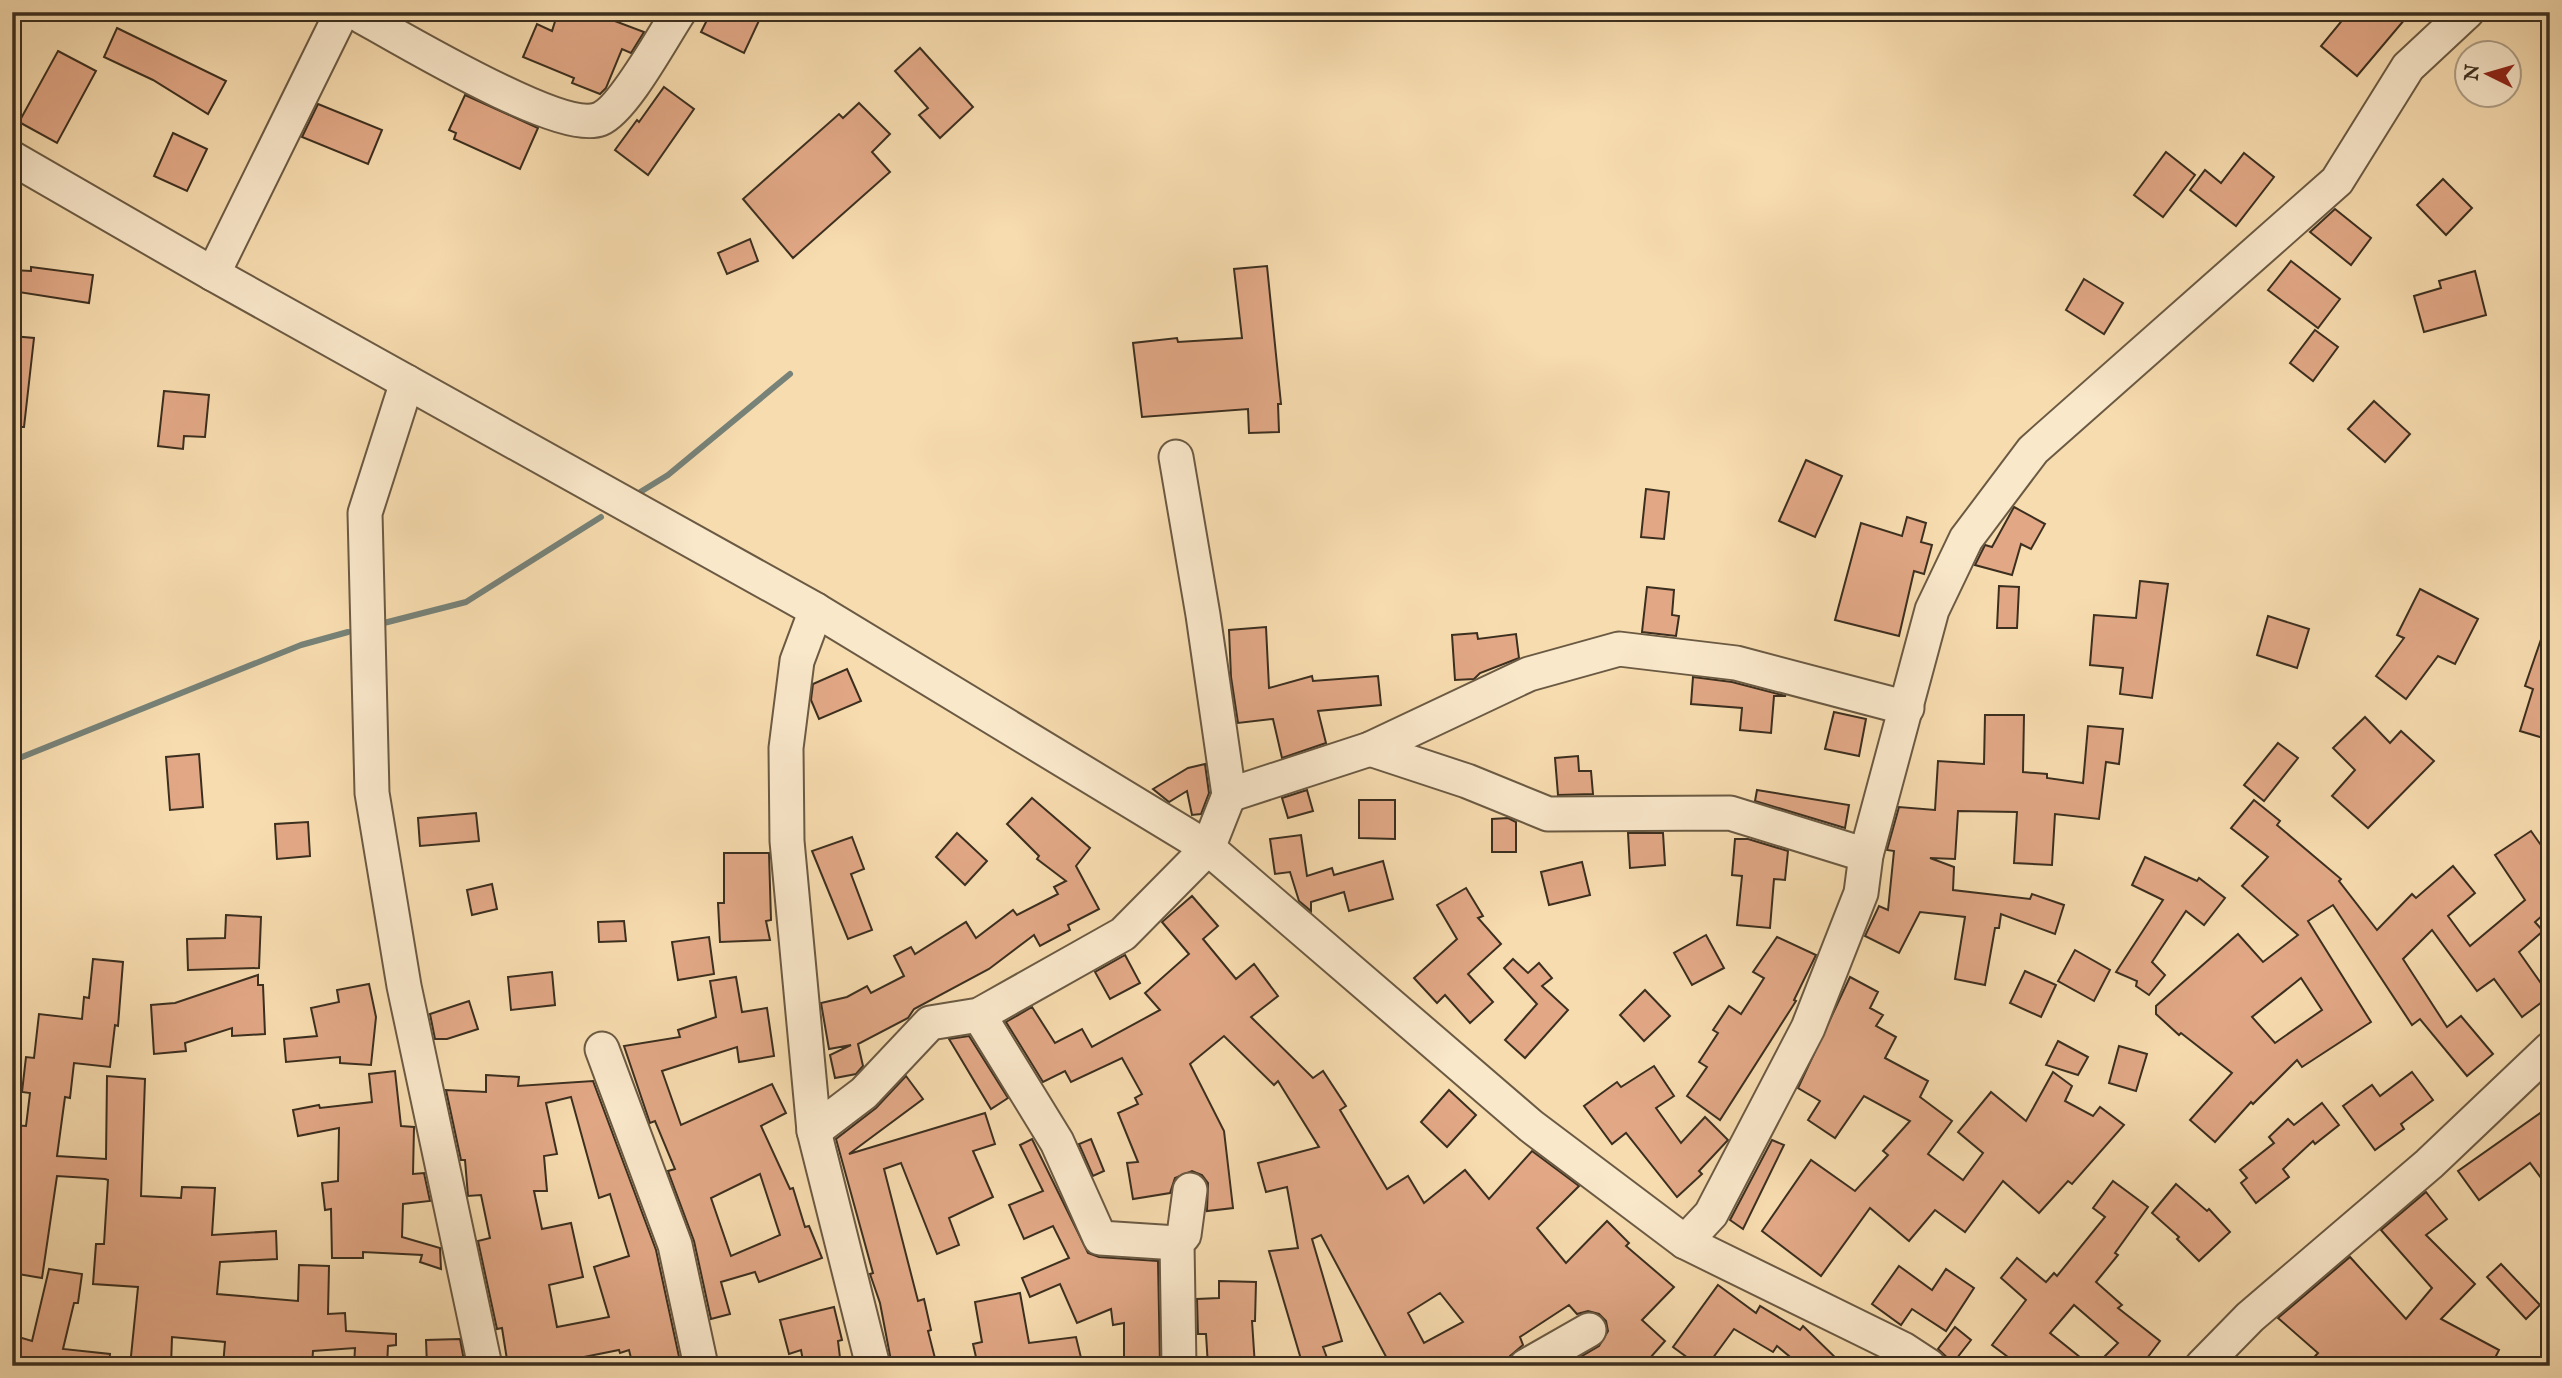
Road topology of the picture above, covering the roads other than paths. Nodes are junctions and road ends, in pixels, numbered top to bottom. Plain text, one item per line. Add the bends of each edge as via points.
1 (342, 12) edge
2 (354, 12) edge
3 (679, 12) edge
4 (2467, 12) edge
5 (12, 158) edge
6 (213, 274) junction
7 (407, 382) junction
8 (1176, 457) dead end
9 (816, 610) junction
10 (1907, 708) junction
11 (1370, 749) junction
12 (1229, 794) junction
13 (1208, 848) junction
14 (1866, 855) junction
15 (979, 1016) junction
16 (602, 1048) dead end
17 (2550, 1049) edge
18 (814, 1131) junction
19 (1190, 1190) dead end
20 (1685, 1242) junction
21 (1177, 1243) junction
22 (1589, 1330) dead end
23 (485, 1366) edge
24 (701, 1366) edge
25 (873, 1366) edge
26 (1179, 1366) edge
27 (1526, 1366) edge
28 (1929, 1366) edge
29 (2202, 1366) edge

1 - 6 street
2 - 3 street via 506,95 579,121 600,119 619,104
4 - 10 street via 2408,67 2337,181 2034,450 1966,539 1932,610
5 - 6 street
6 - 7 street
7 - 9 street
7 - 23 street via 365,513 372,793 404,986
8 - 12 street
9 - 13 street
9 - 18 street via 797,661 786,748 786,841
10 - 11 street via 1736,663 1619,649 1529,674
10 - 14 street
11 - 12 street
11 - 14 street via 1548,814 1730,813
12 - 13 street
13 - 15 street via 1123,934
13 - 20 street via 1531,1126
14 - 20 street via 1861,893 1808,1028 1711,1214
15 - 18 street via 930,1023 864,1093
15 - 21 street via 1057,1142 1100,1238
16 - 24 street via 675,1245
17 - 29 street via 2429,1164 2250,1317
18 - 25 street
19 - 21 street via 1184,1235
20 - 28 street
21 - 26 street
22 - 27 street

